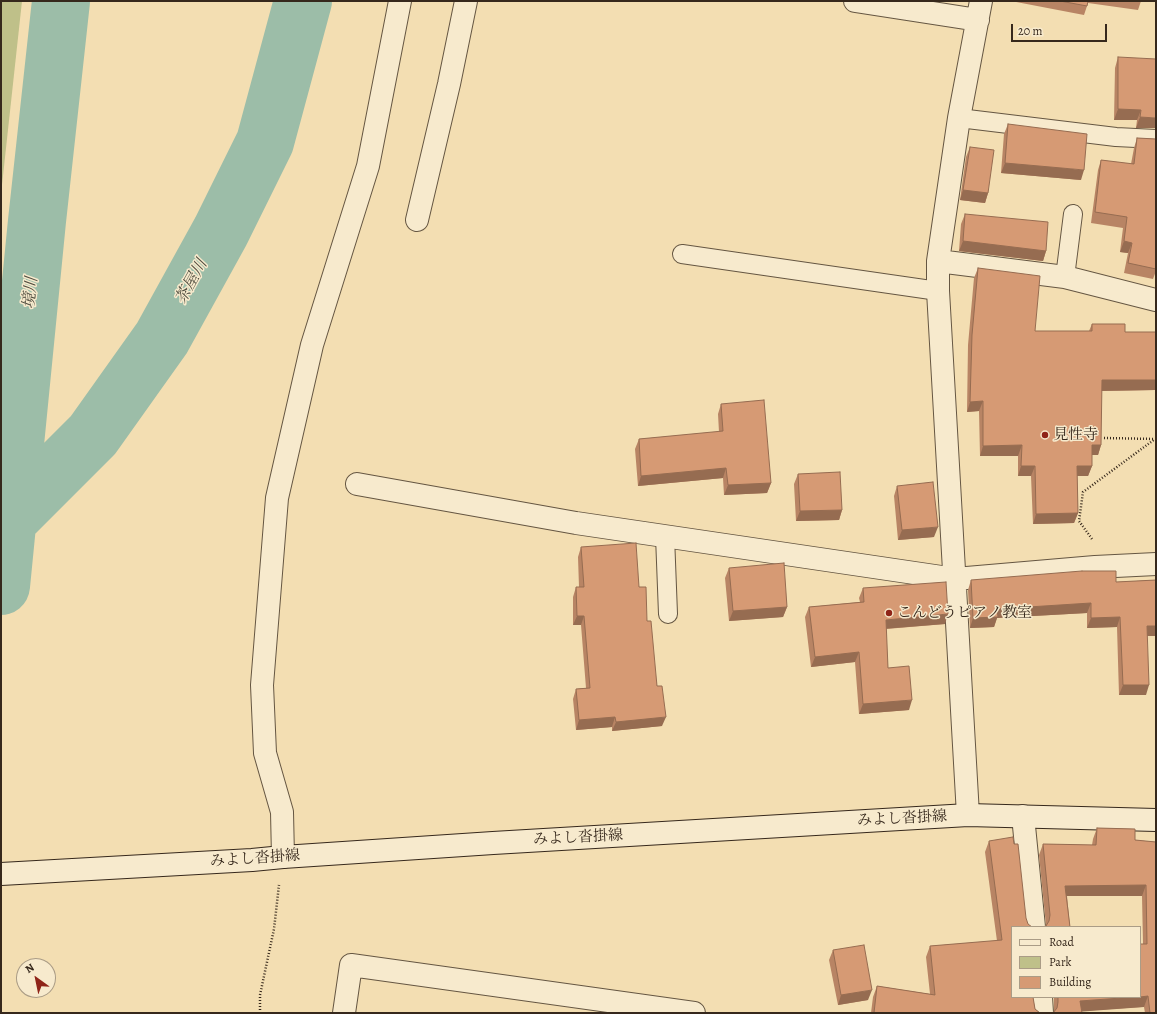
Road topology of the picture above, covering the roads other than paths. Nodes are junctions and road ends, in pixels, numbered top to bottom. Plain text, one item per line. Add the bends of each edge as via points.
1 (400, 1) edge
2 (466, 1) edge
3 (855, 1) edge
4 (979, 11) edge
5 (959, 118) junction
6 (1156, 139) edge
7 (1073, 214) dead end
8 (417, 220) dead end
9 (682, 254) dead end
10 (938, 261) junction
11 (1065, 277) junction
12 (938, 291) junction
13 (1156, 300) edge
14 (357, 484) dead end
15 (665, 536) junction
16 (1156, 564) edge
17 (955, 579) junction
18 (668, 614) dead end
19 (968, 815) junction
20 (1023, 816) junction
21 (1156, 820) edge
22 (283, 857) junction
23 (1, 874) edge
24 (1034, 926) edge
25 (1041, 998) edge
26 (344, 1013) edge
27 (694, 1013) edge
28 (1042, 1013) edge

1 - 22 street via 368,166 312,345 277,498 262,686 265,753 282,812
2 - 8 street
3 - 4 street
4 - 5 street
5 - 6 lane via 1116,137
5 - 10 street
7 - 11 lane
9 - 12 lane
10 - 11 street
10 - 12 street
11 - 13 street
12 - 17 street
14 - 15 street
15 - 17 street
15 - 18 lane
16 - 17 street
17 - 19 street
19 - 20 street, みよし沓掛線
19 - 22 street, みよし沓掛線
20 - 21 street, みよし沓掛線
20 - 24 street
22 - 23 street, みよし沓掛線
25 - 28 street
26 - 27 street via 351,965

